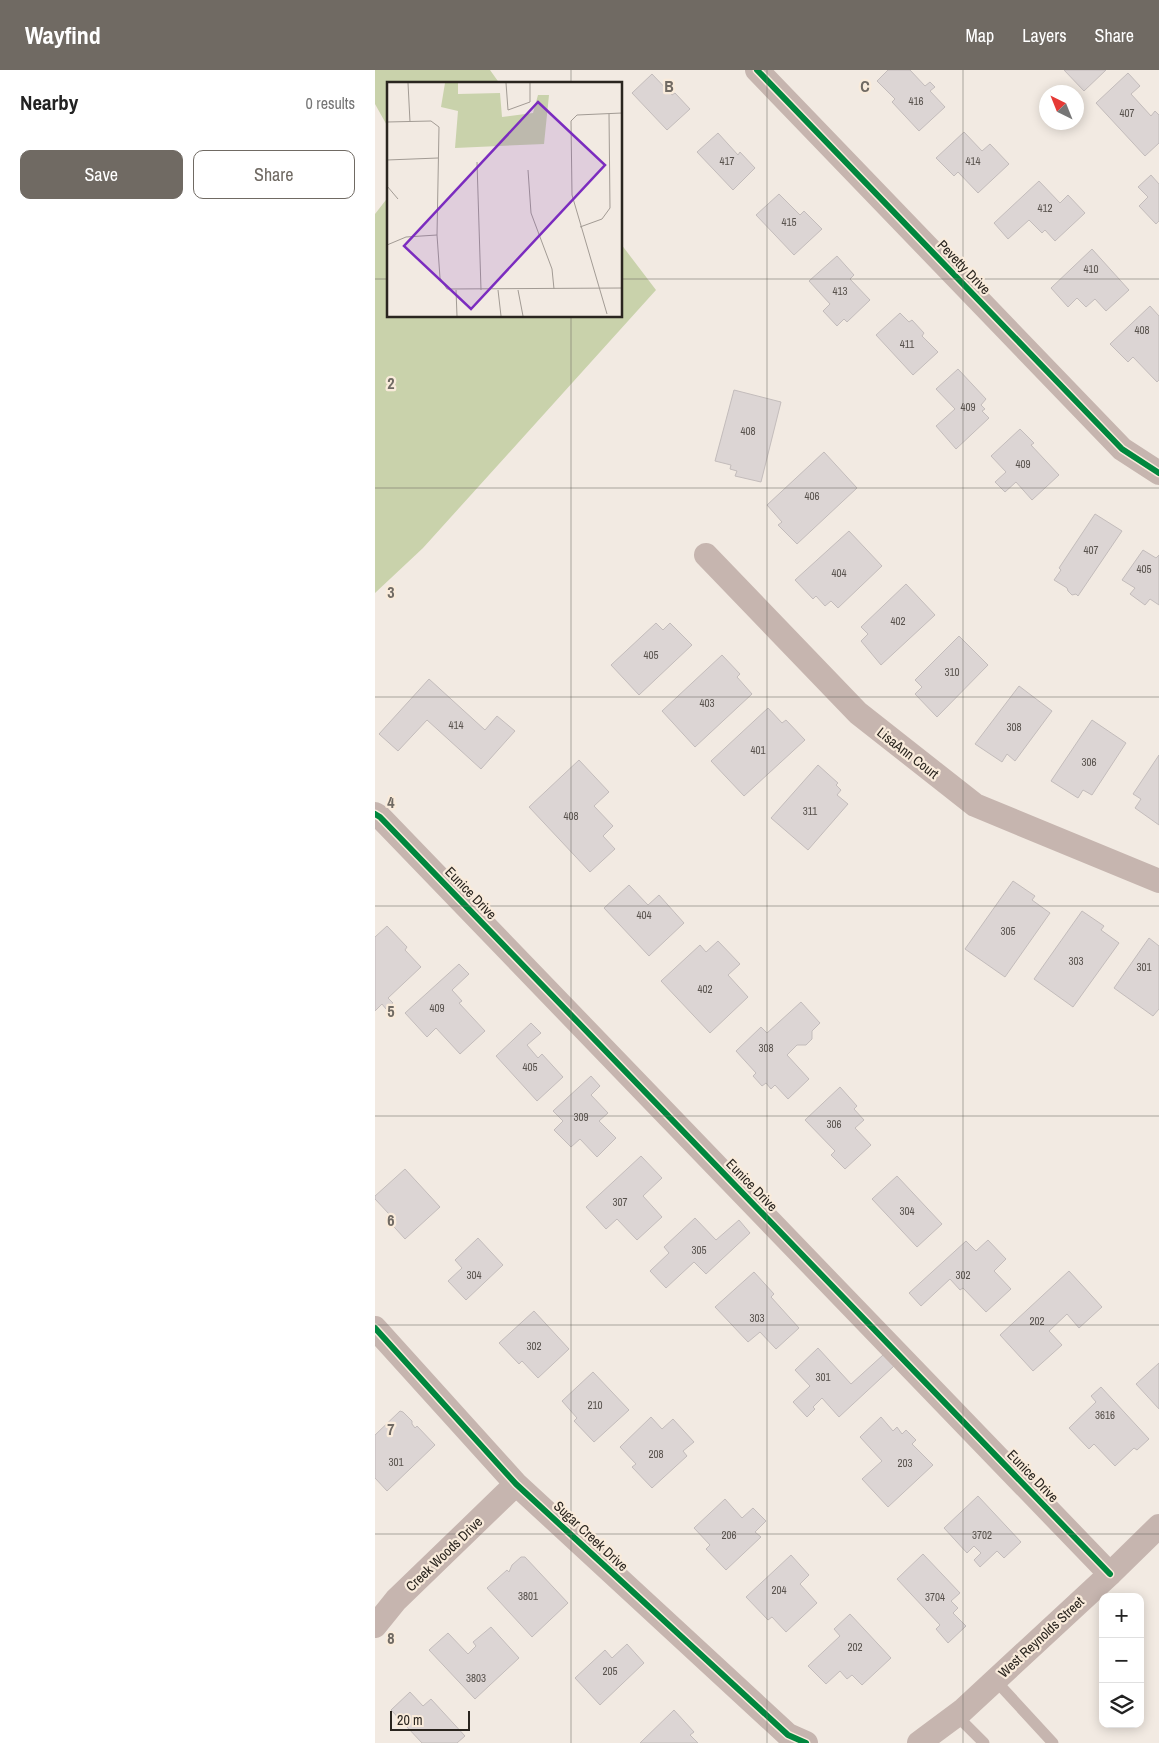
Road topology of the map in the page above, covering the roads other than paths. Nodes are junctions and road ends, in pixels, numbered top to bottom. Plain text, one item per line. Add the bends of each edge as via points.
1 (757, 70) edge
2 (1159, 473) edge
3 (706, 555) dead end
4 (375, 814) edge
5 (1159, 881) edge
6 (375, 1328) edge
7 (516, 1484) junction
8 (1159, 1526) edge
9 (1110, 1574) junction
10 (375, 1626) edge
11 (995, 1680) junction
12 (956, 1715) junction
13 (806, 1743) edge
14 (919, 1743) edge
15 (985, 1743) edge
16 (1053, 1743) edge

1 - 2 street, Pevetty Drive via 1122,449
3 - 5 street, LisaAnn Court via 858,714 975,806
4 - 9 street, Eunice Drive
6 - 7 street, Sugar Creek Drive
7 - 10 street, Creek Woods Drive via 395,1600
7 - 13 street, Sugar Creek Drive via 788,1734
8 - 9 street, West Reynolds Street
9 - 11 street, West Reynolds Street
11 - 12 street, West Reynolds Street
11 - 16 lane
12 - 14 street, West Reynolds Street
12 - 15 lane

